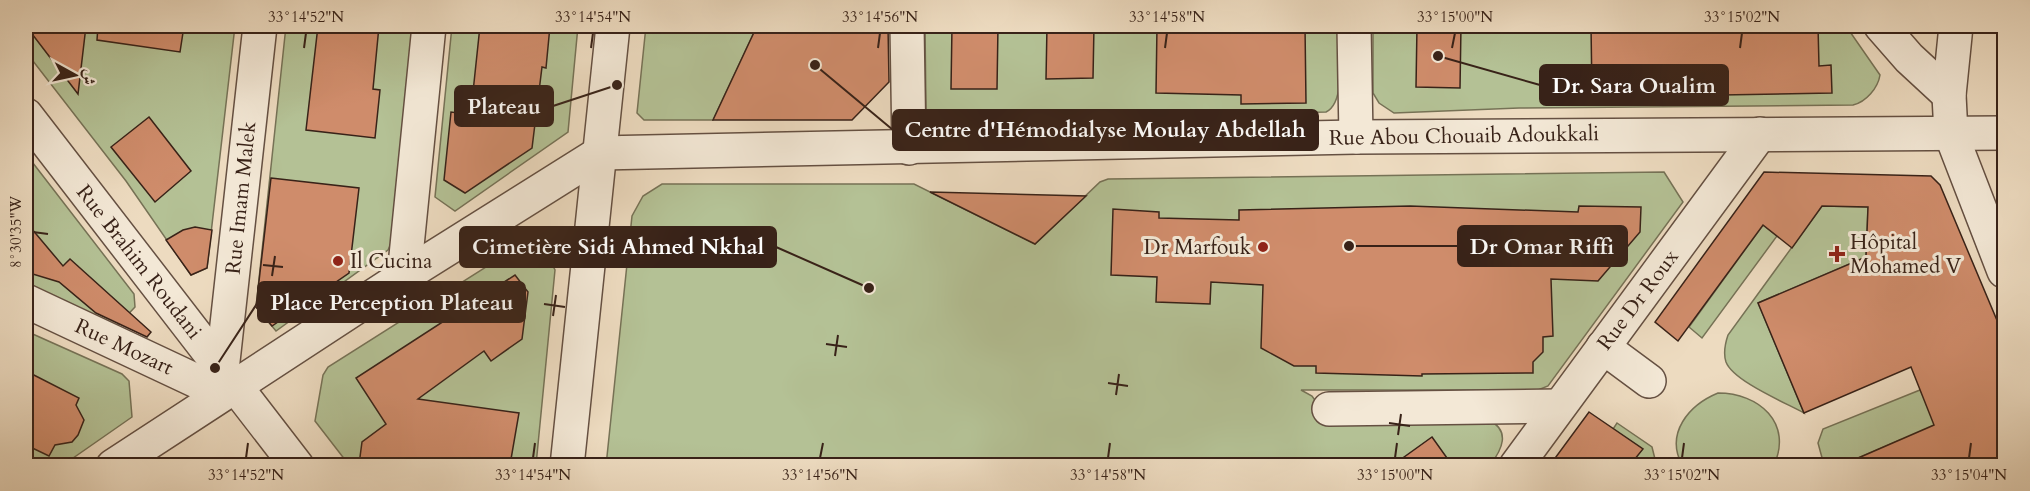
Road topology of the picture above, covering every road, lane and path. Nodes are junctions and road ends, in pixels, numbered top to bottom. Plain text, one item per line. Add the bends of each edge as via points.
1 (260, 26) edge
2 (429, 26) edge
3 (613, 26) edge
4 (907, 26) edge
5 (1354, 26) edge
6 (1881, 26) edge
7 (1956, 26) edge
8 (1949, 95) junction
9 (26, 115) edge
10 (2004, 133) edge
11 (1760, 134) junction
12 (1951, 134) junction
13 (1356, 137) junction
14 (909, 148) junction
15 (600, 153) junction
16 (2004, 272) edge
17 (404, 276) junction
18 (26, 301) edge
19 (1603, 347) junction
20 (1649, 381) dead end
21 (227, 383) junction
22 (1559, 406) junction
23 (1329, 409) dead end
24 (113, 465) edge
25 (297, 465) edge
26 (567, 465) edge
27 (1516, 465) edge

1 - 21 street, Rue Imam Malek
2 - 17 street
3 - 15 street
4 - 14 street
5 - 13 street
6 - 8 street
7 - 8 street
8 - 12 street
9 - 21 street, Rue Brahim Roudani
10 - 12 street, Rue Abou Chouaib Adoukkali
11 - 12 street, Rue Abou Chouaib Adoukkali
11 - 13 street, Rue Abou Chouaib Adoukkali
11 - 19 street, Rue Dr Roux
12 - 16 street
13 - 14 street, Rue Abou Chouaib Adoukkali
14 - 15 street, Rue Abou Chouaib Adoukkali
15 - 17 street
15 - 26 street
17 - 21 street
18 - 21 street, Rue Mozart
19 - 20 street
19 - 22 street, Rue Dr Roux
21 - 24 street
21 - 25 street, Rue Brahim Roudani
22 - 23 street
22 - 27 street, Rue Dr Roux

